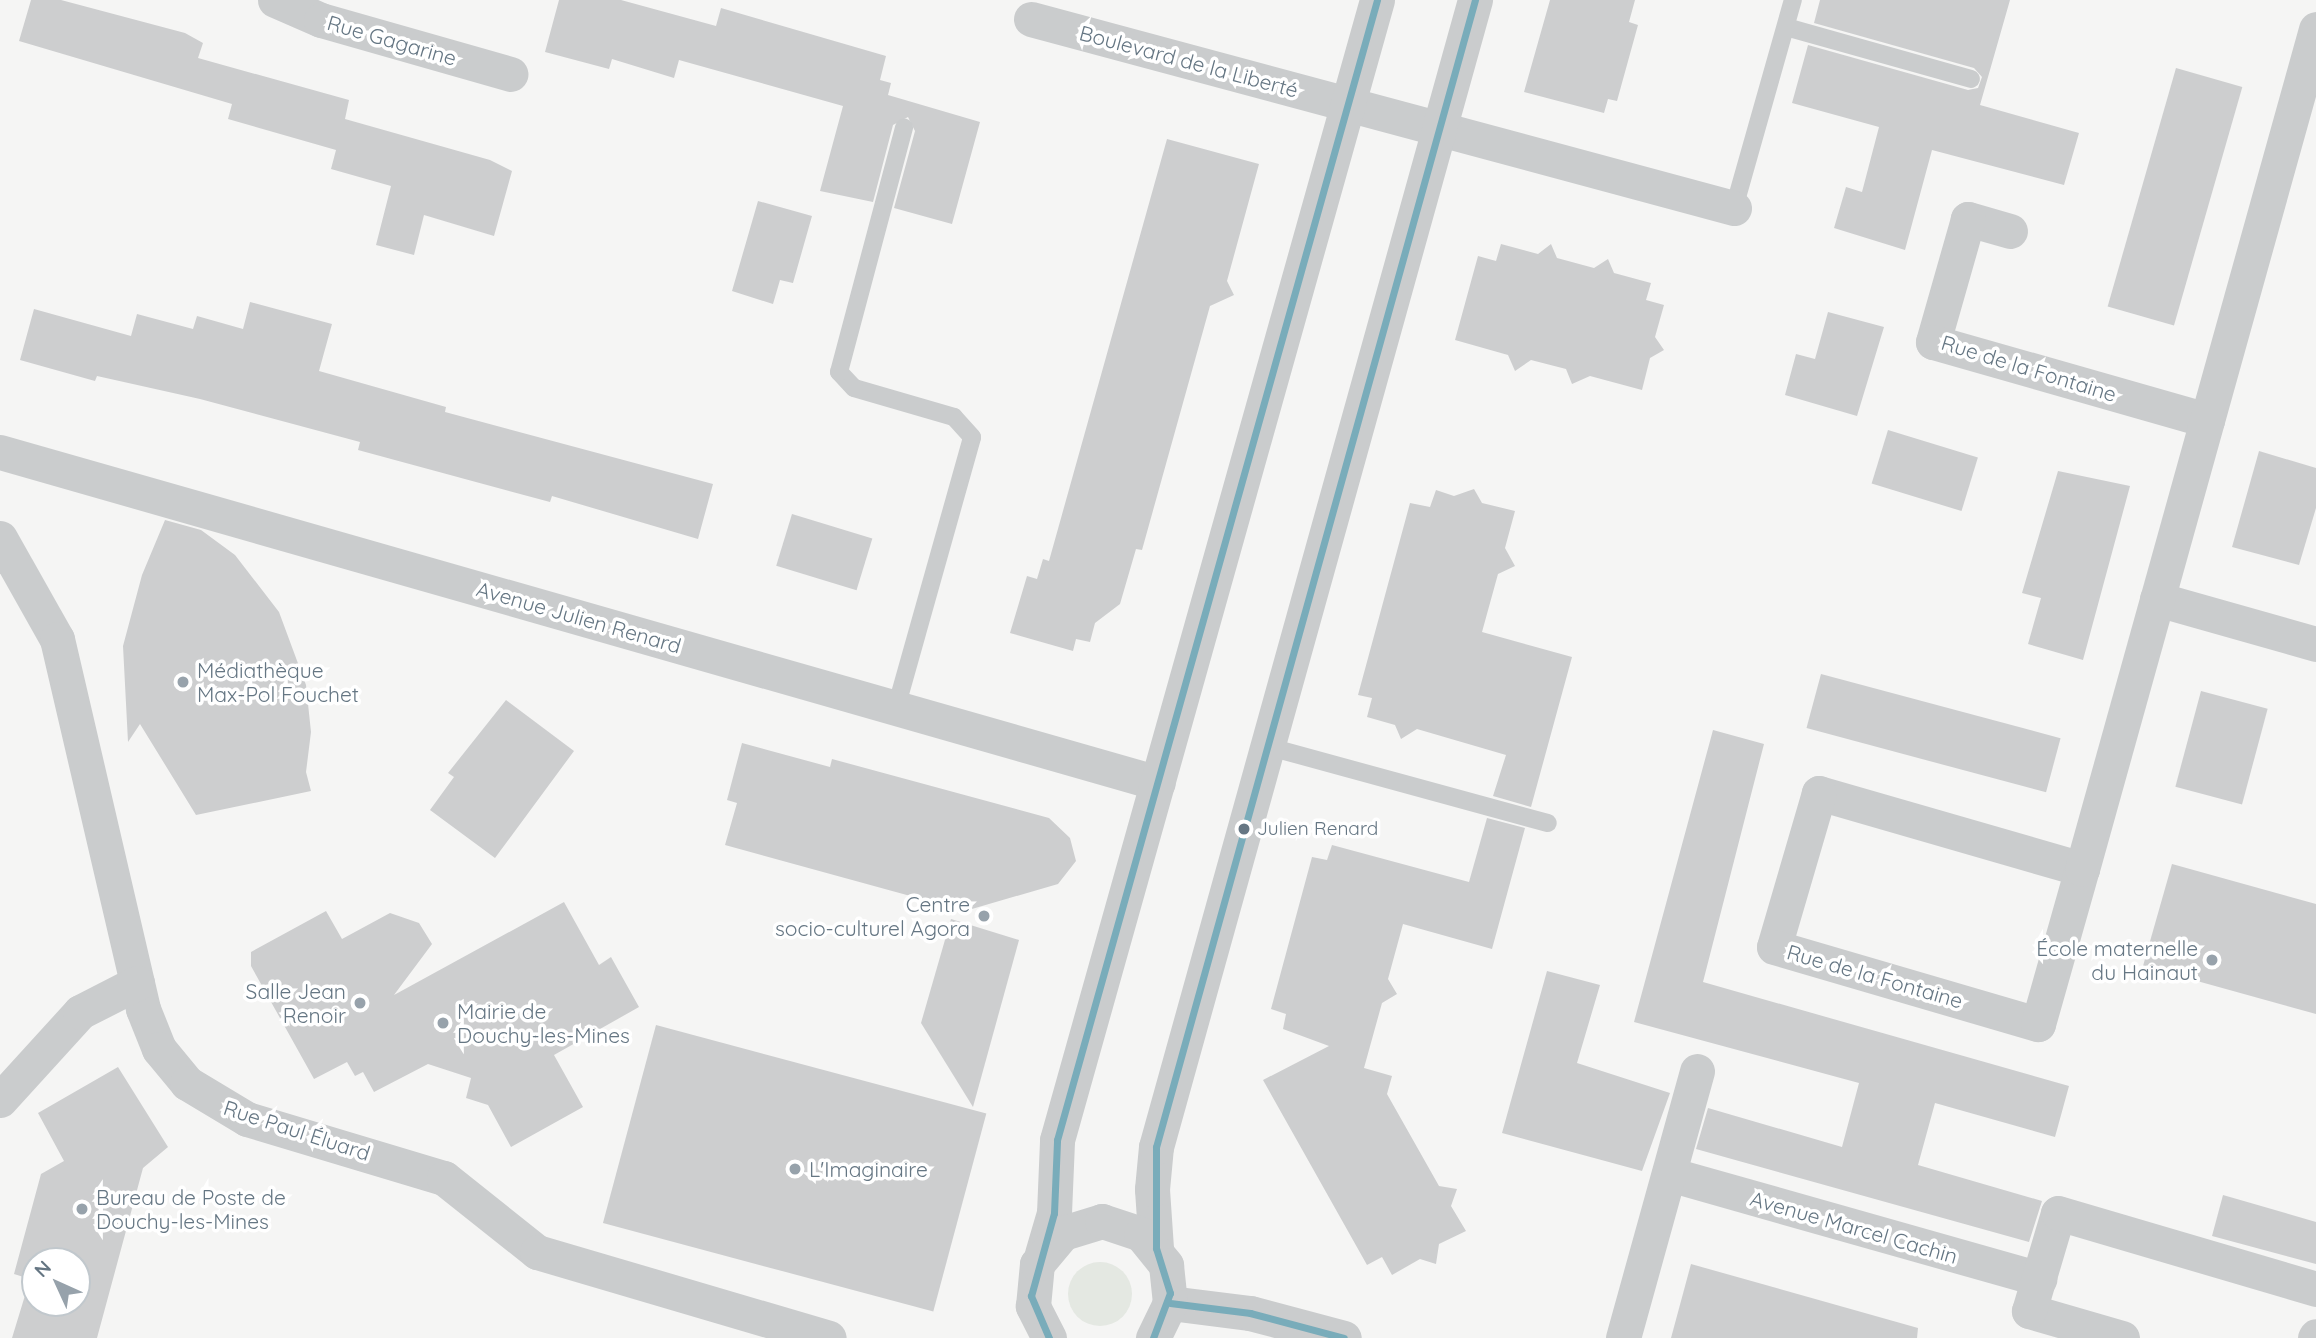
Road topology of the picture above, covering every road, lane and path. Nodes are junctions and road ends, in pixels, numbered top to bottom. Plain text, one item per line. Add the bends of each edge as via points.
1 (275, 0) edge
2 (1377, 0) edge
3 (1475, 0) edge
4 (1793, 0) edge
5 (1031, 19) dead end
6 (1786, 27) junction
7 (2316, 29) edge
8 (510, 74) dead end
9 (1971, 79) dead end
10 (1347, 104) junction
11 (904, 128) dead end
12 (1439, 129) junction
13 (1734, 208) joint
14 (2010, 231) dead end
15 (2207, 420) junction
16 (0, 452) edge
17 (0, 538) edge
18 (2157, 599) junction
19 (2316, 644) edge
20 (896, 708) junction
21 (1266, 746) junction
22 (1158, 783) junction
23 (1548, 823) dead end
24 (2082, 869) junction
25 (137, 983) junction
26 (1697, 1071) dead end
27 (0, 1100) edge
28 (1669, 1174) junction
29 (1156, 1248) junction
30 (1042, 1254) junction
31 (2039, 1279) junction
32 (2316, 1289) edge
33 (1170, 1303) junction
34 (1324, 1336) edge
35 (1045, 1337) edge
36 (829, 1338) edge
37 (1153, 1338) edge
38 (1623, 1338) edge
39 (2122, 1338) edge

1 - 8 street, Rue Gagarine via 321,20
2 - 10 street
3 - 12 street
4 - 6 lane
5 - 10 street, Boulevard de la Liberté
6 - 9 lane
6 - 13 lane
7 - 15 street, Rue de la Fontaine
10 - 12 street, Boulevard de la Liberté
10 - 22 street
11 - 20 lane via 839,372 854,388 954,417 972,437
12 - 13 street, Boulevard de la Liberté
12 - 21 street
14 - 15 street, Rue de la Fontaine via 1968,219 1933,342
15 - 18 street, Rue de la Fontaine
16 - 20 street, Avenue Julien Renard
17 - 25 street, Rue Paul Éluard via 44,608 67,669
18 - 19 street
18 - 24 street, Rue de la Fontaine
20 - 22 street, Avenue Julien Renard
21 - 23 lane
21 - 29 street via 1156,1147 1152,1189
22 - 30 street via 1057,1140 1054,1213
24 - 24 street, Rue de la Fontaine via 1819,793 1774,947 2038,1024
25 - 27 street via 80,1012
25 - 36 street, Rue Paul Éluard via 159,1049 187,1083 227,1111 444,1178 537,1252
26 - 28 street
28 - 31 street, Avenue Marcel Cachin
28 - 38 street
29 - 30 street via 1132,1229 1102,1221 1072,1228
29 - 33 street via 1169,1275
30 - 35 street via 1031,1296
31 - 32 street via 2058,1213
31 - 39 street via 2029,1311
33 - 34 street via 1250,1313
33 - 37 street

